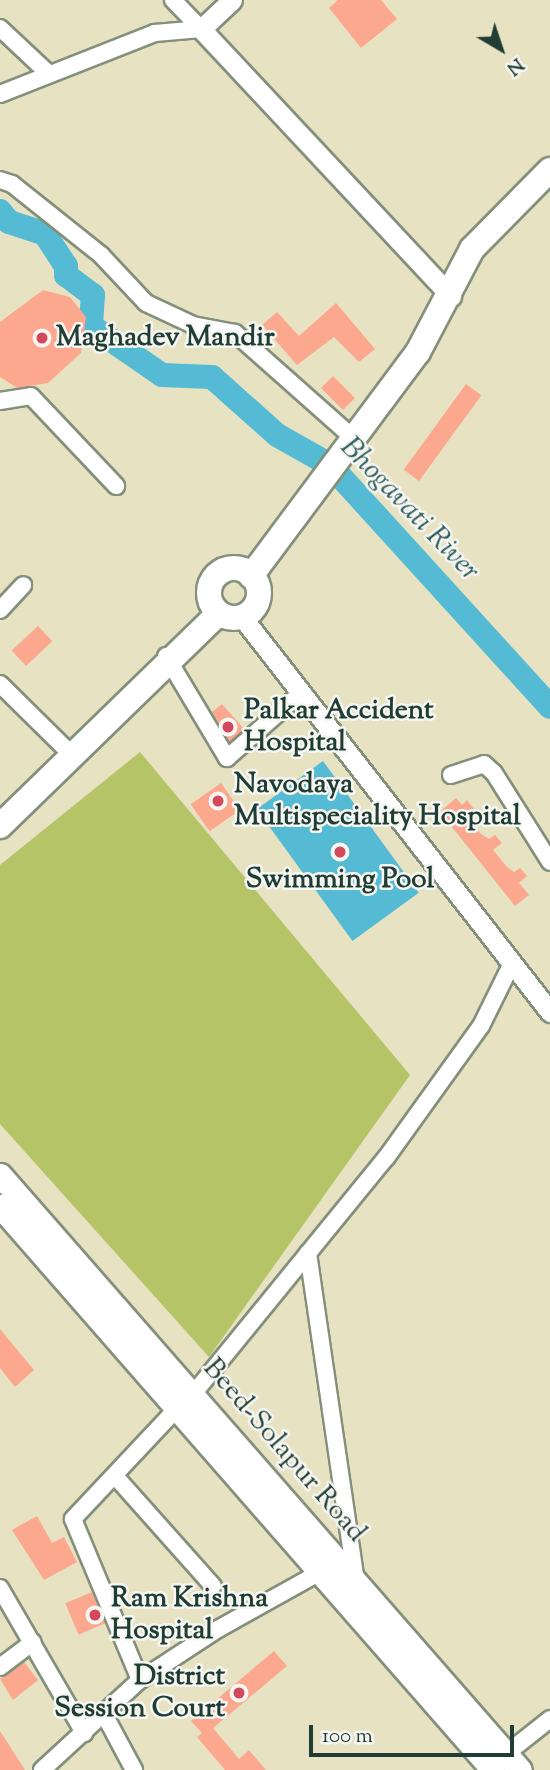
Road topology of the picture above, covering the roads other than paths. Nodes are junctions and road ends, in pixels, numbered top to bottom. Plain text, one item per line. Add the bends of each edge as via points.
1 (173, 0) edge
2 (232, 0) edge
3 (0, 28) edge
4 (201, 29) junction
5 (48, 73) junction
6 (0, 94) edge
7 (550, 170) edge
8 (0, 180) edge
9 (451, 296) junction
10 (0, 401) edge
11 (352, 437) junction
12 (116, 486) dead end
13 (251, 576) junction
14 (23, 585) dead end
15 (0, 610) edge
16 (231, 613) junction
17 (167, 659) junction
18 (0, 684) edge
19 (302, 692) junction
20 (68, 751) junction
21 (451, 775) dead end
22 (0, 817) edge
23 (0, 825) edge
24 (550, 862) edge
25 (512, 963) junction
26 (550, 997) edge
27 (550, 1012) edge
28 (0, 1175) edge
29 (0, 1206) edge
30 (308, 1253) junction
31 (186, 1399) junction
32 (115, 1476) junction
33 (322, 1571) junction
34 (355, 1577) junction
35 (213, 1586) dead end
36 (2, 1598) edge
37 (33, 1642) junction
38 (0, 1667) edge
39 (140, 1680) junction
40 (104, 1714) junction
41 (550, 1719) edge
42 (83, 1732) junction
43 (506, 1765) edge
44 (42, 1770) edge
45 (134, 1770) edge

1 - 4 street
2 - 4 street
3 - 5 street
4 - 5 street via 155,33
4 - 9 street
5 - 6 street
7 - 9 main road via 472,249
8 - 11 street via 12,184 101,255 146,303 193,324 235,333
9 - 11 main road via 418,352
10 - 12 street via 31,396
11 - 13 main road
13 - 16 main road via 258,599
13 - 16 main road via 237,569 215,577 209,592
14 - 15 street
16 - 17 main road
16 - 19 street
16 - 26 street
17 - 19 street via 227,758
17 - 20 main road
17 - 23 main road
18 - 20 street
19 - 25 street
20 - 22 main road
21 - 24 street via 484,764
25 - 27 street
25 - 30 street via 481,1026 386,1158
28 - 31 main road, Beed-Solapur Road
29 - 31 main road, Beed-Solapur Road
30 - 31 street
30 - 34 street
31 - 32 street
31 - 33 main road, Beed-Solapur Road
31 - 34 main road, Beed-Solapur Road
32 - 35 street
32 - 39 street via 73,1519
33 - 39 street via 218,1629
33 - 43 main road, Beed-Solapur Road
34 - 43 main road, Beed-Solapur Road
36 - 37 street
37 - 38 street
37 - 42 street
39 - 40 street
40 - 42 street
40 - 45 street
41 - 43 street
42 - 44 street

